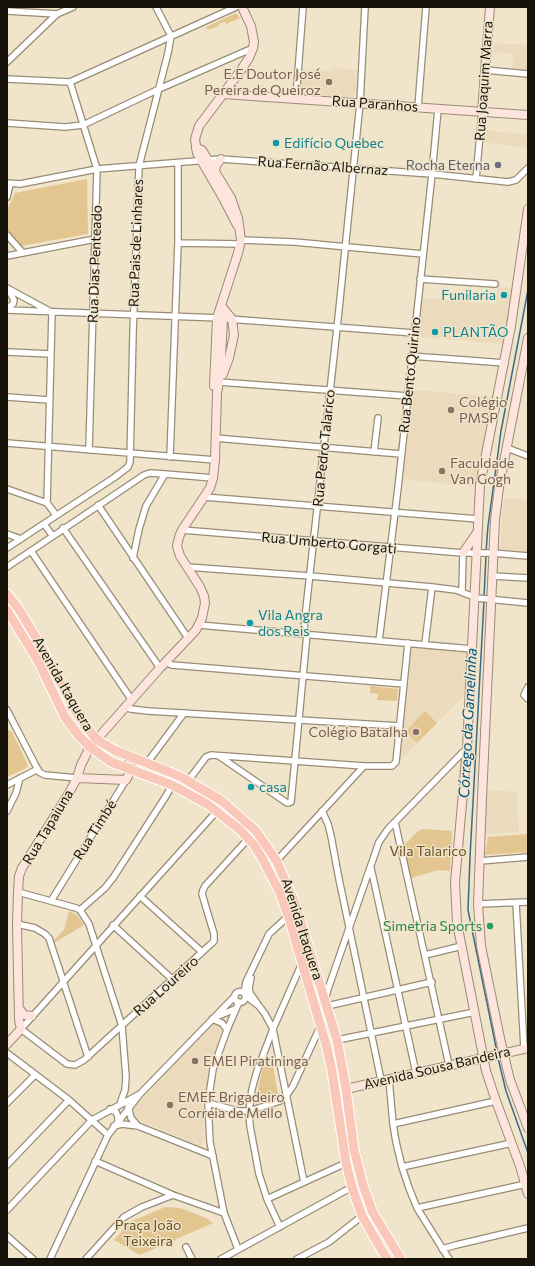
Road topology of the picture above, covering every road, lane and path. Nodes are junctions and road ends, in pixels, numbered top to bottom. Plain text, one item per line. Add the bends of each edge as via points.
1 (73, 7) edge
2 (156, 7) edge
3 (236, 7) edge
4 (242, 7) edge
5 (303, 7) edge
6 (365, 7) edge
7 (426, 7) edge
8 (490, 7) edge
9 (7, 11) edge
10 (57, 14) junction
11 (171, 36) junction
12 (253, 48) junction
13 (7, 62) edge
14 (485, 70) junction
15 (528, 74) edge
16 (7, 79) edge
17 (70, 82) junction
18 (159, 89) junction
19 (223, 94) junction
20 (296, 99) junction
21 (360, 103) junction
22 (418, 107) junction
23 (438, 109) junction
24 (482, 112) junction
25 (528, 115) edge
26 (7, 124) edge
27 (83, 125) junction
28 (221, 159) junction
29 (205, 161) junction
30 (178, 163) junction
31 (139, 166) junction
32 (353, 168) junction
33 (528, 168) edge
34 (97, 169) junction
35 (215, 170) junction
36 (432, 174) junction
37 (476, 179) junction
38 (8, 184) edge
39 (7, 197) edge
40 (528, 209) edge
41 (238, 227) junction
42 (7, 235) edge
43 (95, 239) junction
44 (241, 242) junction
45 (178, 243) junction
46 (346, 246) junction
47 (23, 253) junction
48 (423, 254) junction
49 (7, 256) edge
50 (420, 279) junction
51 (495, 284) dead end
52 (8, 289) edge
53 (36, 303) junction
54 (221, 307) junction
55 (7, 309) edge
56 (34, 312) junction
57 (52, 313) junction
58 (93, 314) junction
59 (134, 315) junction
60 (176, 317) junction
61 (220, 318) junction
62 (232, 319) junction
63 (337, 326) junction
64 (414, 333) junction
65 (528, 338) edge
66 (7, 352) edge
67 (51, 354) junction
68 (411, 356) junction
69 (504, 363) junction
70 (219, 382) junction
71 (330, 390) junction
72 (217, 393) junction
73 (408, 396) junction
74 (7, 397) edge
75 (49, 400) junction
76 (378, 418) dead end
77 (215, 438) junction
78 (7, 443) edge
79 (48, 447) junction
80 (324, 448) junction
81 (507, 448) junction
82 (89, 450) junction
83 (374, 452) junction
84 (130, 454) junction
85 (401, 454) junction
86 (528, 456) edge
87 (170, 457) junction
88 (215, 460) junction
89 (165, 474) junction
90 (213, 478) junction
91 (7, 489) edge
92 (204, 497) junction
93 (47, 503) junction
94 (98, 505) junction
95 (317, 507) junction
96 (394, 512) junction
97 (56, 516) junction
98 (478, 519) junction
99 (44, 524) junction
100 (64, 528) junction
101 (182, 530) junction
102 (477, 532) junction
103 (7, 534) edge
104 (52, 535) junction
105 (21, 539) junction
106 (313, 541) junction
107 (7, 548) edge
108 (390, 548) junction
109 (31, 550) junction
110 (478, 553) junction
111 (491, 553) junction
112 (464, 554) junction
113 (528, 556) edge
114 (133, 558) junction
115 (7, 567) edge
116 (186, 567) junction
117 (310, 576) junction
118 (493, 576) junction
119 (528, 578) edge
120 (385, 582) junction
121 (432, 587) junction
122 (462, 591) junction
123 (7, 594) edge
124 (475, 598) junction
125 (489, 599) junction
126 (528, 603) edge
127 (7, 610) edge
128 (199, 625) junction
129 (306, 634) junction
130 (188, 638) junction
131 (379, 641) junction
132 (408, 643) junction
133 (425, 644) junction
134 (472, 649) junction
135 (162, 665) junction
136 (303, 675) junction
137 (404, 684) junction
138 (528, 688) edge
139 (526, 697) edge
140 (131, 699) junction
141 (124, 707) junction
142 (7, 710) edge
143 (184, 713) junction
144 (298, 721) junction
145 (13, 722) junction
146 (7, 725) edge
147 (400, 726) junction
148 (96, 739) junction
149 (90, 748) junction
150 (467, 748) junction
151 (220, 756) junction
152 (129, 757) junction
153 (295, 761) junction
154 (147, 763) junction
155 (364, 766) junction
156 (38, 769) junction
157 (131, 770) junction
158 (20, 778) junction
159 (77, 778) junction
160 (126, 780) junction
161 (188, 781) junction
162 (7, 785) edge
163 (172, 785) junction
164 (7, 811) edge
165 (217, 811) junction
166 (322, 811) junction
167 (395, 822) junction
168 (248, 839) junction
169 (528, 857) edge
170 (276, 860) junction
171 (480, 861) junction
172 (370, 866) junction
173 (269, 869) junction
174 (18, 892) junction
175 (140, 896) junction
176 (51, 901) junction
177 (528, 902) edge
178 (516, 903) junction
179 (478, 904) junction
180 (297, 908) junction
181 (80, 910) junction
182 (288, 916) junction
183 (17, 924) junction
184 (113, 925) junction
185 (349, 929) junction
186 (96, 945) junction
187 (462, 946) junction
188 (202, 952) junction
189 (426, 955) junction
190 (302, 962) junction
191 (253, 970) junction
192 (173, 980) junction
193 (63, 982) junction
194 (432, 982) junction
195 (397, 990) junction
196 (245, 994) junction
197 (235, 996) junction
198 (364, 998) junction
199 (239, 1002) junction
200 (326, 1003) junction
201 (259, 1006) junction
202 (19, 1008) junction
203 (235, 1009) junction
204 (475, 1012) junction
205 (32, 1016) junction
206 (212, 1019) junction
207 (440, 1020) junction
208 (122, 1026) junction
209 (321, 1026) junction
210 (405, 1027) junction
211 (21, 1028) junction
212 (273, 1029) junction
213 (227, 1030) junction
214 (371, 1034) junction
215 (337, 1040) junction
216 (7, 1044) edge
217 (327, 1048) junction
218 (526, 1048) edge
219 (502, 1053) junction
220 (7, 1054) edge
221 (88, 1057) junction
222 (485, 1057) junction
223 (449, 1065) junction
224 (416, 1073) junction
225 (35, 1075) junction
226 (385, 1080) junction
227 (346, 1089) junction
228 (140, 1094) junction
229 (286, 1096) junction
230 (69, 1100) junction
231 (496, 1101) junction
232 (7, 1103) edge
233 (122, 1103) junction
234 (208, 1103) junction
235 (110, 1109) junction
236 (128, 1109) junction
237 (249, 1111) junction
238 (92, 1120) junction
239 (118, 1120) junction
240 (393, 1124) junction
241 (114, 1126) junction
242 (138, 1126) junction
243 (528, 1128) edge
244 (108, 1135) junction
245 (512, 1143) junction
246 (213, 1156) junction
247 (95, 1161) junction
248 (346, 1163) junction
249 (7, 1165) edge
250 (402, 1167) junction
251 (304, 1182) junction
252 (526, 1184) junction
253 (155, 1187) junction
254 (352, 1188) junction
255 (528, 1194) edge
256 (174, 1195) junction
257 (267, 1199) junction
258 (155, 1202) junction
259 (417, 1208) junction
260 (7, 1210) edge
261 (224, 1213) junction
262 (362, 1216) junction
263 (280, 1227) junction
264 (528, 1228) edge
265 (7, 1236) edge
266 (186, 1247) dead end
267 (238, 1249) junction
268 (442, 1249) junction
269 (33, 1259) edge
270 (50, 1259) edge
271 (86, 1259) edge
272 (192, 1259) edge
273 (221, 1259) edge
274 (297, 1259) edge
275 (387, 1259) edge
276 (401, 1259) edge
277 (449, 1259) edge

1 - 10 street
2 - 11 street
3 - 11 street
4 - 12 street via 251,26
5 - 20 street
6 - 21 street, Rua Pedro Talarico
7 - 22 street
8 - 14 street, Rua Joaquim Marra
9 - 10 street
10 - 13 street
11 - 17 street
11 - 18 street, Rua Pais de Linhares
12 - 18 street
12 - 19 street via 249,58
14 - 15 street
14 - 24 street, Rua Joaquim Marra
16 - 17 street
17 - 27 street, Rua Dias Penteado
18 - 27 street
18 - 31 street, Rua Pais de Linhares
19 - 20 street, Rua Paranhos
19 - 29 street via 199,126 195,139 196,148 202,150
20 - 21 street, Rua Paranhos
21 - 22 street, Rua Paranhos
21 - 32 street, Rua Pedro Talarico
22 - 23 street, Rua Paranhos
23 - 24 street, Rua Paranhos
23 - 36 street, Rua Bento Quirino
24 - 25 street, Rua Paranhos
24 - 37 street, Rua Joaquim Marra
26 - 27 street via 65,127
27 - 34 street, Rua Dias Penteado
28 - 29 street, Rua Fernão Albernaz
28 - 32 street, Rua Fernão Albernaz
28 - 35 street
29 - 30 street, Rua Fernão Albernaz
29 - 35 street
29 - 41 street
30 - 31 street, Rua Fernão Albernaz
30 - 45 street
31 - 34 street, Rua Fernão Albernaz
31 - 59 street, Rua Pais de Linhares
32 - 36 street, Rua Fernão Albernaz
32 - 46 street, Rua Pedro Talarico
33 - 37 street, Rua Fernão Albernaz via 512,182
34 - 38 street, Rua Fernão Albernaz via 45,180
34 - 43 street, Rua Dias Penteado
35 - 41 street via 231,198 238,218
36 - 37 street, Rua Fernão Albernaz
36 - 48 street, Rua Bento Quirino
38 - 39 street
40 - 69 street
41 - 44 street
42 - 47 street
43 - 47 street
43 - 58 street, Rua Dias Penteado
44 - 45 street
44 - 46 street via 294,242
44 - 54 street
45 - 60 street
46 - 48 street
46 - 63 street, Rua Pedro Talarico
47 - 49 street
48 - 50 street, Rua Bento Quirino
50 - 51 street
50 - 64 street, Rua Bento Quirino
52 - 53 street
52 - 55 street via 14,300 12,306
53 - 56 street via 38,308
53 - 57 street
54 - 61 street
54 - 62 street
55 - 56 street
56 - 57 street
57 - 58 street
57 - 67 street
58 - 59 street
58 - 82 street, Rua Dias Penteado
59 - 60 street
59 - 84 street, Rua Pais de Linhares
60 - 61 street
60 - 87 street
61 - 62 street
61 - 70 street
61 - 72 street via 214,382
62 - 63 street
62 - 70 street via 233,345
63 - 64 street
63 - 71 street, Rua Pedro Talarico
64 - 68 street, Rua Bento Quirino
65 - 81 street
66 - 67 street
67 - 75 street
68 - 69 street
68 - 73 street, Rua Bento Quirino
69 - 98 street via 480,485
70 - 71 street
70 - 72 street
71 - 73 street
71 - 80 street, Rua Pedro Talarico
72 - 77 street
73 - 85 street, Rua Bento Quirino
74 - 75 street
75 - 79 street
76 - 83 street
77 - 80 street
77 - 88 street
78 - 79 street
79 - 82 street
79 - 93 street
80 - 83 street
80 - 95 street, Rua Pedro Talarico
81 - 86 street
81 - 111 street via 499,487
82 - 84 street
83 - 85 street
84 - 87 street
84 - 97 street via 128,467
85 - 96 street, Rua Bento Quirino
87 - 88 street
88 - 90 street
89 - 90 street
89 - 94 street via 144,475
89 - 114 street via 144,511
90 - 92 street
91 - 93 street
92 - 95 street
92 - 101 street
93 - 97 street
94 - 100 street
94 - 114 street
95 - 96 street
95 - 106 street, Rua Pedro Talarico
96 - 98 street
96 - 108 street, Rua Bento Quirino
97 - 99 street
98 - 102 street
99 - 104 street
99 - 105 street
100 - 104 street
100 - 135 street
101 - 106 street, Rua Umberto Gorgati
101 - 116 street via 177,546
102 - 110 street
102 - 112 street
103 - 105 street
104 - 109 street
105 - 107 street
106 - 108 street, Rua Umberto Gorgati
106 - 117 street, Rua Pedro Talarico
108 - 112 street, Rua Umberto Gorgati
108 - 120 street, Rua Bento Quirino
109 - 115 street
109 - 140 street
110 - 111 street, Rua Umberto Gorgati
110 - 112 street, Rua Umberto Gorgati
110 - 124 street
111 - 113 street, Rua Umberto Gorgati
111 - 118 street
112 - 122 street
114 - 130 street
116 - 117 street
116 - 128 street via 204,596 204,611
117 - 120 street
117 - 129 street, Rua Pedro Talarico via 304,627
118 - 119 street
118 - 125 street
120 - 121 street
120 - 131 street, Rua Bento Quirino
121 - 122 street
121 - 133 street
122 - 124 street
123 - 148 main road, Avenida Itaquera via 38,641 78,715
124 - 125 street
124 - 134 street
125 - 126 street
125 - 171 street
127 - 149 main road, Avenida Itaquera via 38,661 65,717
128 - 129 street
128 - 130 street, Rua Tapaiuna
129 - 131 street
129 - 136 street, Rua Pedro Talarico
130 - 135 street, Rua Tapaiuna
131 - 132 street
132 - 133 street
132 - 137 street
133 - 134 street
134 - 150 street
135 - 136 street
135 - 140 street, Rua Tapaiuna
136 - 137 street
136 - 144 street, Rua Pedro Talarico
137 - 147 street
138 - 139 street
140 - 141 street, Rua Tapaiuna
141 - 143 street
141 - 148 street, Rua Tapaiuna
142 - 145 street
143 - 144 street
143 - 154 street
144 - 147 street
144 - 153 street, Rua Pedro Talarico
145 - 146 street
145 - 156 street
147 - 155 street via 396,762 389,767
148 - 149 street, Rua Tapaiuna
148 - 152 main road, Avenida Itaquera
149 - 157 main road, Avenida Itaquera via 111,762
149 - 159 street, Rua Tapaiuna
150 - 167 street
150 - 187 street via 455,882
151 - 153 street
151 - 153 street, Rua Pedro Talarico via 288,803 291,802
151 - 161 street via 206,757
152 - 154 main road, Avenida Itaquera
152 - 157 street
153 - 155 street
154 - 161 main road, Avenida Itaquera
155 - 166 street
156 - 158 street
156 - 159 street via 45,775
157 - 160 street, Rua Timbé
157 - 163 main road, Avenida Itaquera
158 - 162 street
158 - 164 street
159 - 160 street
159 - 174 street, Rua Tapaiuna via 22,868
160 - 176 street, Rua Timbé
161 - 170 main road, Avenida Itaquera via 222,801 246,821
163 - 165 main road, Avenida Itaquera
163 - 181 street via 113,878
165 - 168 main road, Avenida Itaquera
165 - 175 street
166 - 170 street
166 - 185 street via 328,824
167 - 172 street via 379,842
167 - 189 street
168 - 173 main road, Avenida Itaquera
168 - 188 street, Rua Loureiro via 203,890 214,938
169 - 171 street
170 - 173 street
170 - 180 main road, Avenida Itaquera
171 - 179 street
172 - 185 street
172 - 195 street
173 - 182 main road, Avenida Itaquera
174 - 176 street
174 - 183 street, Rua Tapaiuna
175 - 184 street
175 - 188 street
176 - 181 street
177 - 178 street
178 - 179 street
178 - 218 street
179 - 219 street via 482,952
180 - 182 street
180 - 200 main road, Avenida Itaquera
181 - 186 street via 89,924
182 - 190 main road, Avenida Itaquera
182 - 191 street via 269,934
183 - 193 street via 35,928 49,938
183 - 202 street, Rua Tapaiuna
184 - 186 street
184 - 192 street
185 - 198 street
185 - 200 street via 328,989
186 - 193 street
186 - 208 street
187 - 189 street
187 - 204 street
188 - 192 street, Rua Loureiro
189 - 194 street
190 - 209 main road, Avenida Itaquera
190 - 212 street
191 - 196 street via 246,982
191 - 201 street via 249,988
192 - 208 street, Rua Loureiro
193 - 205 street
193 - 221 street
194 - 195 street
194 - 207 street
195 - 198 street
195 - 210 street
196 - 197 street via 239,991
196 - 199 street via 244,1000
196 - 201 street
197 - 199 street
197 - 206 street
198 - 200 street
198 - 214 street
199 - 203 street
200 - 215 main road, Avenida Itaquera
201 - 212 street
202 - 205 street via 24,1015
202 - 211 street, Rua Tapaiuna
203 - 206 street
203 - 213 street
204 - 207 street
204 - 222 street
205 - 211 street
206 - 213 street via 222,1023
206 - 228 street
207 - 210 street
207 - 223 street
208 - 221 street, Rua Loureiro
208 - 233 street via 126,1077
209 - 217 main road, Avenida Itaquera
209 - 229 street via 299,1075
210 - 214 street
210 - 224 street
211 - 216 street
211 - 221 street, Rua Loureiro via 68,1064 75,1065
212 - 229 street
212 - 237 street via 257,1071
213 - 234 street via 214,1069
214 - 215 street
214 - 226 street
215 - 227 main road, Avenida Itaquera
217 - 227 main road via 338,1084
217 - 248 main road, Avenida Itaquera
218 - 219 street, Avenida Sousa Bandeira
219 - 222 street, Avenida Sousa Bandeira
219 - 243 street
220 - 225 street
222 - 223 street, Avenida Sousa Bandeira
222 - 231 street
223 - 224 street, Avenida Sousa Bandeira
224 - 226 street, Avenida Sousa Bandeira
225 - 230 street
225 - 232 street
226 - 227 street, Avenida Sousa Bandeira
226 - 240 street
227 - 276 main road, Avenida Itaquera via 354,1150 362,1185 373,1213
228 - 233 street
228 - 236 street
229 - 237 street via 272,1104
229 - 251 street
230 - 238 street
230 - 249 street
231 - 240 street
231 - 245 street
233 - 235 street
233 - 236 street via 127,1104
234 - 237 street via 238,1111
234 - 246 street
235 - 238 street
235 - 239 street via 116,1112
236 - 239 street
236 - 242 street
237 - 257 street via 254,1151
238 - 244 street
238 - 260 street
239 - 241 street
240 - 250 street
241 - 242 street
241 - 244 street
242 - 246 street
244 - 247 street
245 - 250 street
245 - 252 street
246 - 261 street
247 - 253 street
247 - 270 street
248 - 251 street
248 - 254 main road, Avenida Itaquera
250 - 259 street
251 - 257 street
252 - 255 street
252 - 259 street
253 - 256 street
253 - 258 street
254 - 262 main road, Avenida Itaquera
254 - 263 street
256 - 258 street
256 - 261 street
257 - 263 street
258 - 271 street via 124,1217
259 - 268 street
261 - 267 street
262 - 274 street via 329,1242
262 - 275 main road, Avenida Itaquera
263 - 267 street
264 - 268 street
265 - 269 street
266 - 272 street
267 - 273 street
268 - 277 street

